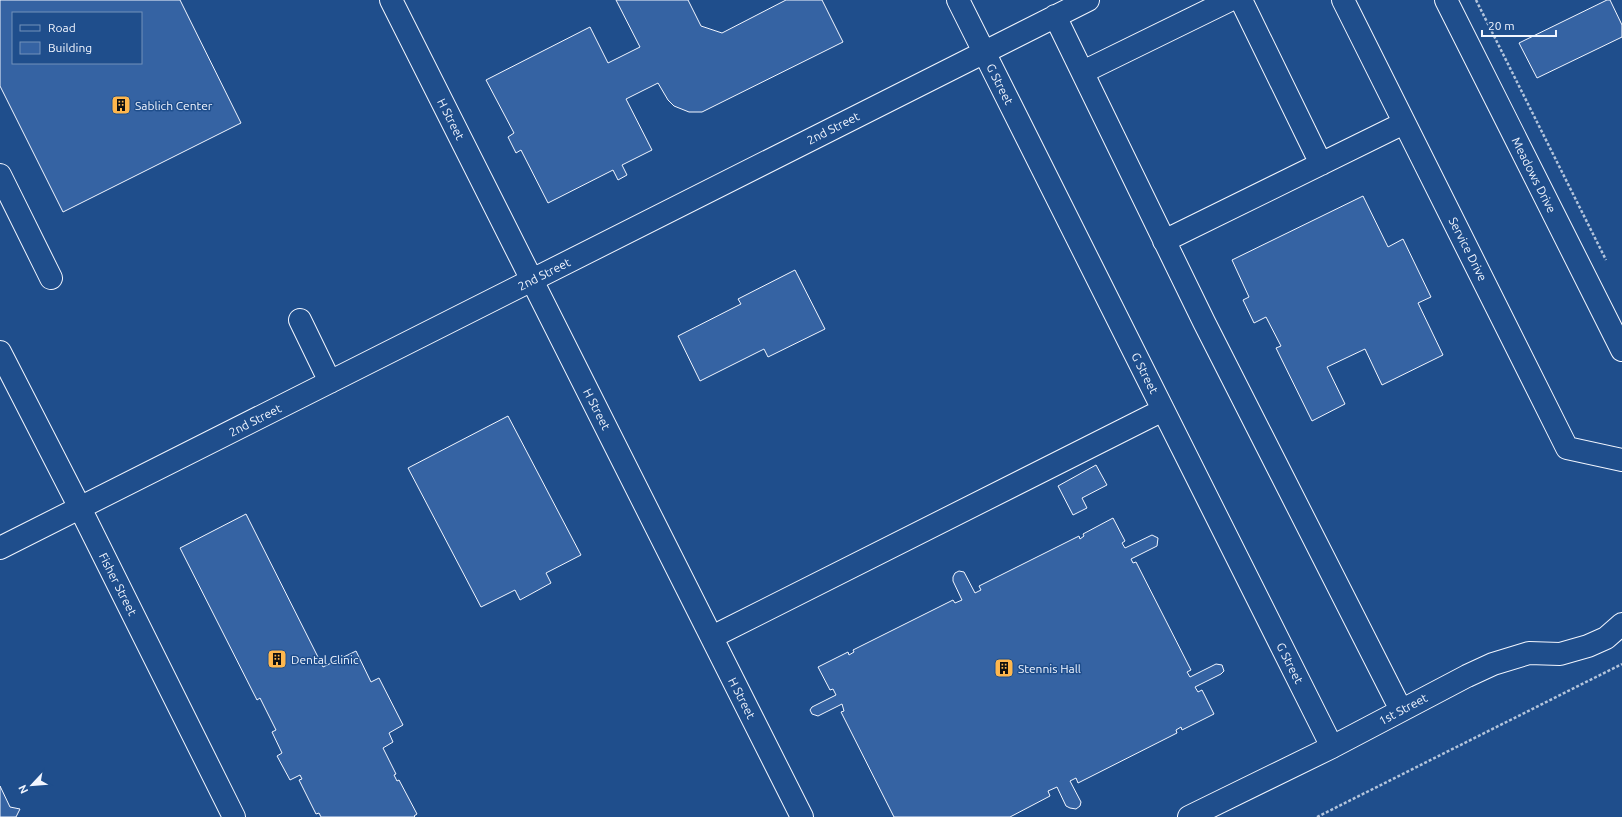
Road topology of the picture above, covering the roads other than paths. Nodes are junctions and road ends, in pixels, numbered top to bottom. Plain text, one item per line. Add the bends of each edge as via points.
1 (391, 0) edge
2 (958, 0) edge
3 (1088, 0) edge
4 (1230, 0) edge
5 (1241, 0) edge
6 (1343, 0) edge
7 (1446, 0) edge
8 (1056, 16) junction
9 (984, 52) junction
10 (1083, 72) junction
11 (1404, 123) junction
12 (1321, 164) junction
13 (0, 175) edge
14 (1164, 241) junction
15 (51, 278) dead end
16 (532, 280) junction
17 (300, 320) dead end
18 (1622, 350) edge
19 (0, 352) edge
20 (330, 382) junction
21 (1164, 410) junction
22 (1622, 460) edge
23 (80, 508) junction
24 (0, 548) edge
25 (1622, 624) edge
26 (712, 637) junction
27 (1402, 710) junction
28 (1332, 747) junction
29 (234, 817) edge
30 (802, 817) edge
31 (1189, 817) edge

1 - 16 street, H Street
2 - 9 street, G Street
3 - 8 street, 2nd Street
4 - 10 street
5 - 12 street
6 - 11 street, Service Drive
7 - 18 street, Meadows Drive
8 - 9 street, 2nd Street
8 - 10 street
9 - 16 street, 2nd Street
9 - 21 street, G Street
10 - 14 street
11 - 12 street
11 - 22 street, Service Drive via 1567,448
12 - 14 street
13 - 15 street
14 - 27 street
16 - 20 street, 2nd Street
16 - 26 street, H Street
17 - 20 street
19 - 23 street, Fisher Street
20 - 23 street, 2nd Street
21 - 26 street
21 - 28 street, G Street
23 - 24 street, 2nd Street
23 - 29 street, Fisher Street
25 - 27 street, 1st Street via 1606,638 1588,646 1560,654 1529,653 1493,664
26 - 30 street, H Street
27 - 28 street, 1st Street
28 - 31 street, 1st Street

